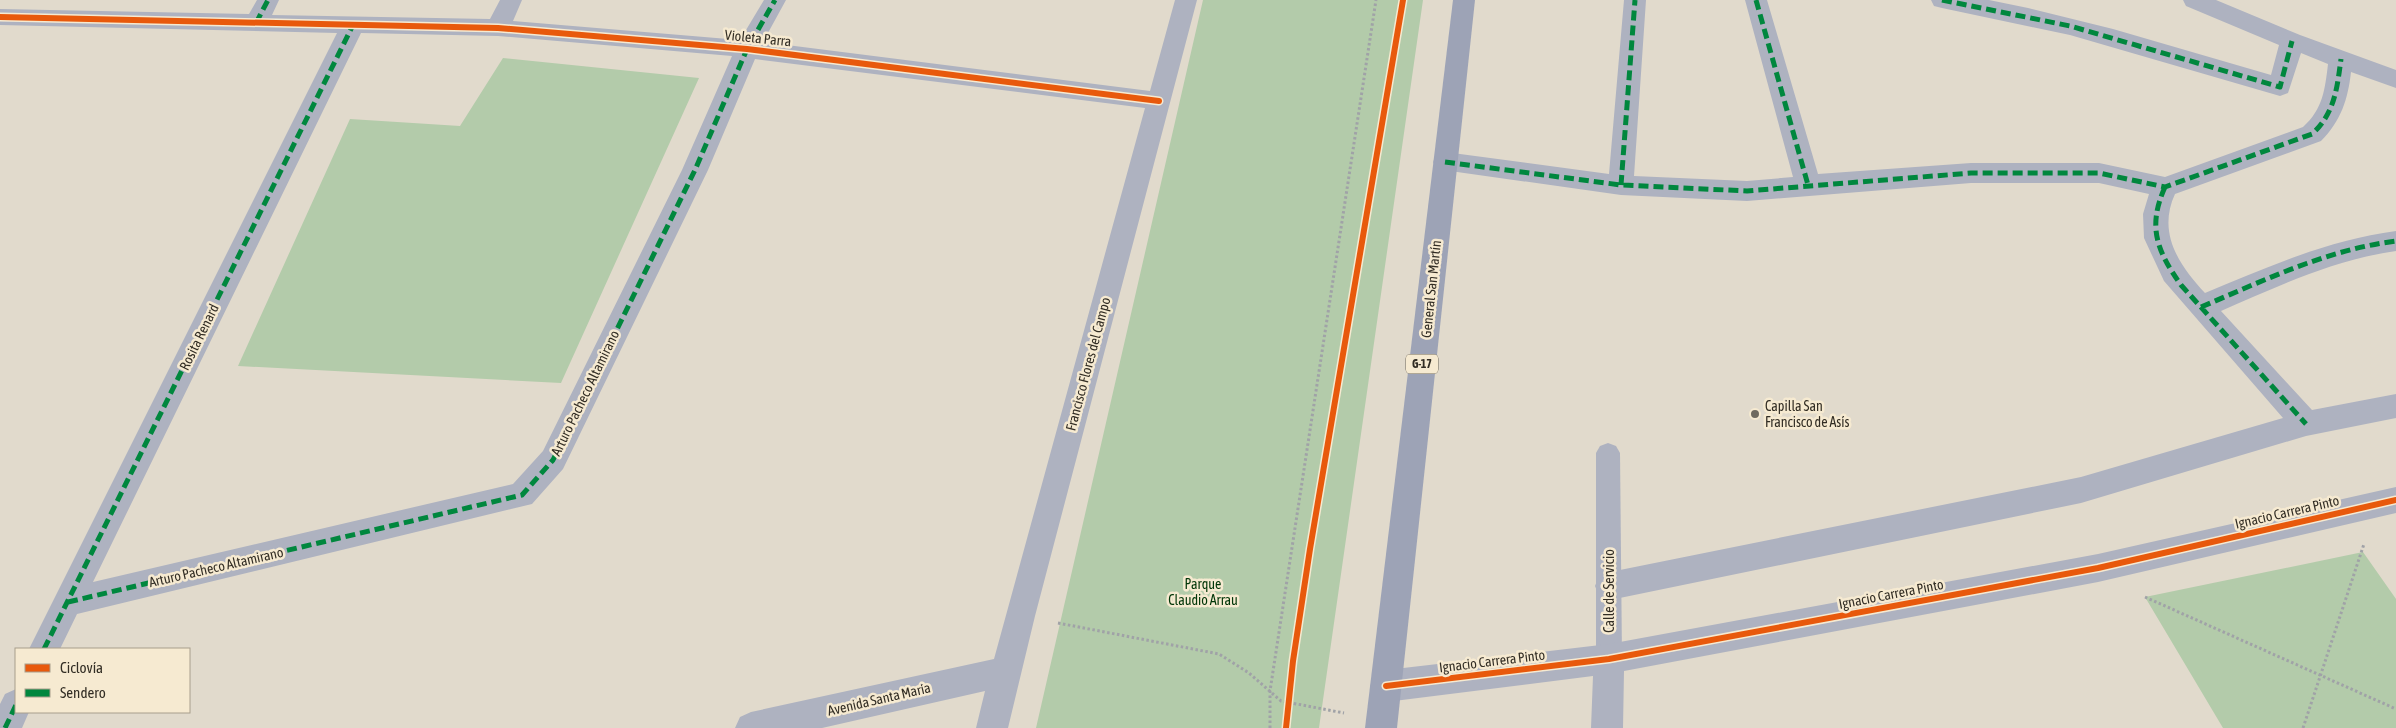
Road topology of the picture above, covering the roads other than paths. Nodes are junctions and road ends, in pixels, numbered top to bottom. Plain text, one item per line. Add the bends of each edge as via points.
1 (268, 0) edge
2 (511, 0) edge
3 (775, 0) edge
4 (1186, 0) edge
5 (1464, 0) edge
6 (1634, 0) edge
7 (1756, 0) edge
8 (1942, 0) edge
9 (2194, 0) edge
10 (0, 17) edge
11 (256, 23) junction
12 (353, 25) junction
13 (498, 28) junction
14 (2292, 41) junction
15 (747, 49) junction
16 (2341, 59) junction
17 (2396, 79) edge
18 (1159, 101) junction
19 (1445, 162) junction
20 (1808, 185) junction
21 (1621, 186) junction
22 (2165, 187) junction
23 (2396, 241) edge
24 (2201, 307) junction
25 (2396, 406) edge
26 (2306, 424) junction
27 (1608, 453) dead end
28 (2383, 503) edge
29 (1610, 586) junction
30 (68, 602) junction
31 (45, 648) edge
32 (1609, 660) junction
33 (1008, 671) junction
34 (1386, 686) junction
35 (15, 707) edge
36 (1381, 724) edge
37 (4, 728) edge
38 (751, 728) edge
39 (992, 728) edge
40 (1607, 728) edge

1 - 11 street
2 - 13 street
3 - 15 street, Arturo Pacheco Altamirano
4 - 18 street, Francisco Flores del Campo
5 - 19 main road, General San Martín / G-17
6 - 21 street
7 - 20 street
8 - 14 street via 2118,37 2280,87
9 - 14 street
10 - 11 street, Violeta Parra
11 - 12 street, Violeta Parra
12 - 13 street, Violeta Parra
12 - 30 street, Rosita Renard
13 - 15 street, Violeta Parra
14 - 16 street
15 - 18 street, Violeta Parra
15 - 30 street, Arturo Pacheco Altamirano via 695,170 553,460 522,495
16 - 17 street
16 - 22 street via 2333,107 2324,124 2312,134
18 - 33 street, Francisco Flores del Campo
19 - 21 street
19 - 34 main road, General San Martín / G-17
20 - 21 street via 1747,192
20 - 22 street via 1971,174 2099,173
22 - 24 street via 2154,215 2159,249 2177,279
23 - 24 street via 2338,252 2302,263
24 - 26 street
25 - 26 street
26 - 29 street via 2081,490
27 - 29 lane, Calle de Servicio
28 - 32 street, Ignacio Carrera Pinto via 2098,568
29 - 32 lane, Calle de Servicio
30 - 31 street, Rosita Renard
32 - 34 street, Ignacio Carrera Pinto
32 - 40 street, Calle de Servicio
33 - 38 street, Avenida Santa María
33 - 39 street, Francisco Flores del Campo
34 - 36 main road, General San Martín / G-17
35 - 37 street

